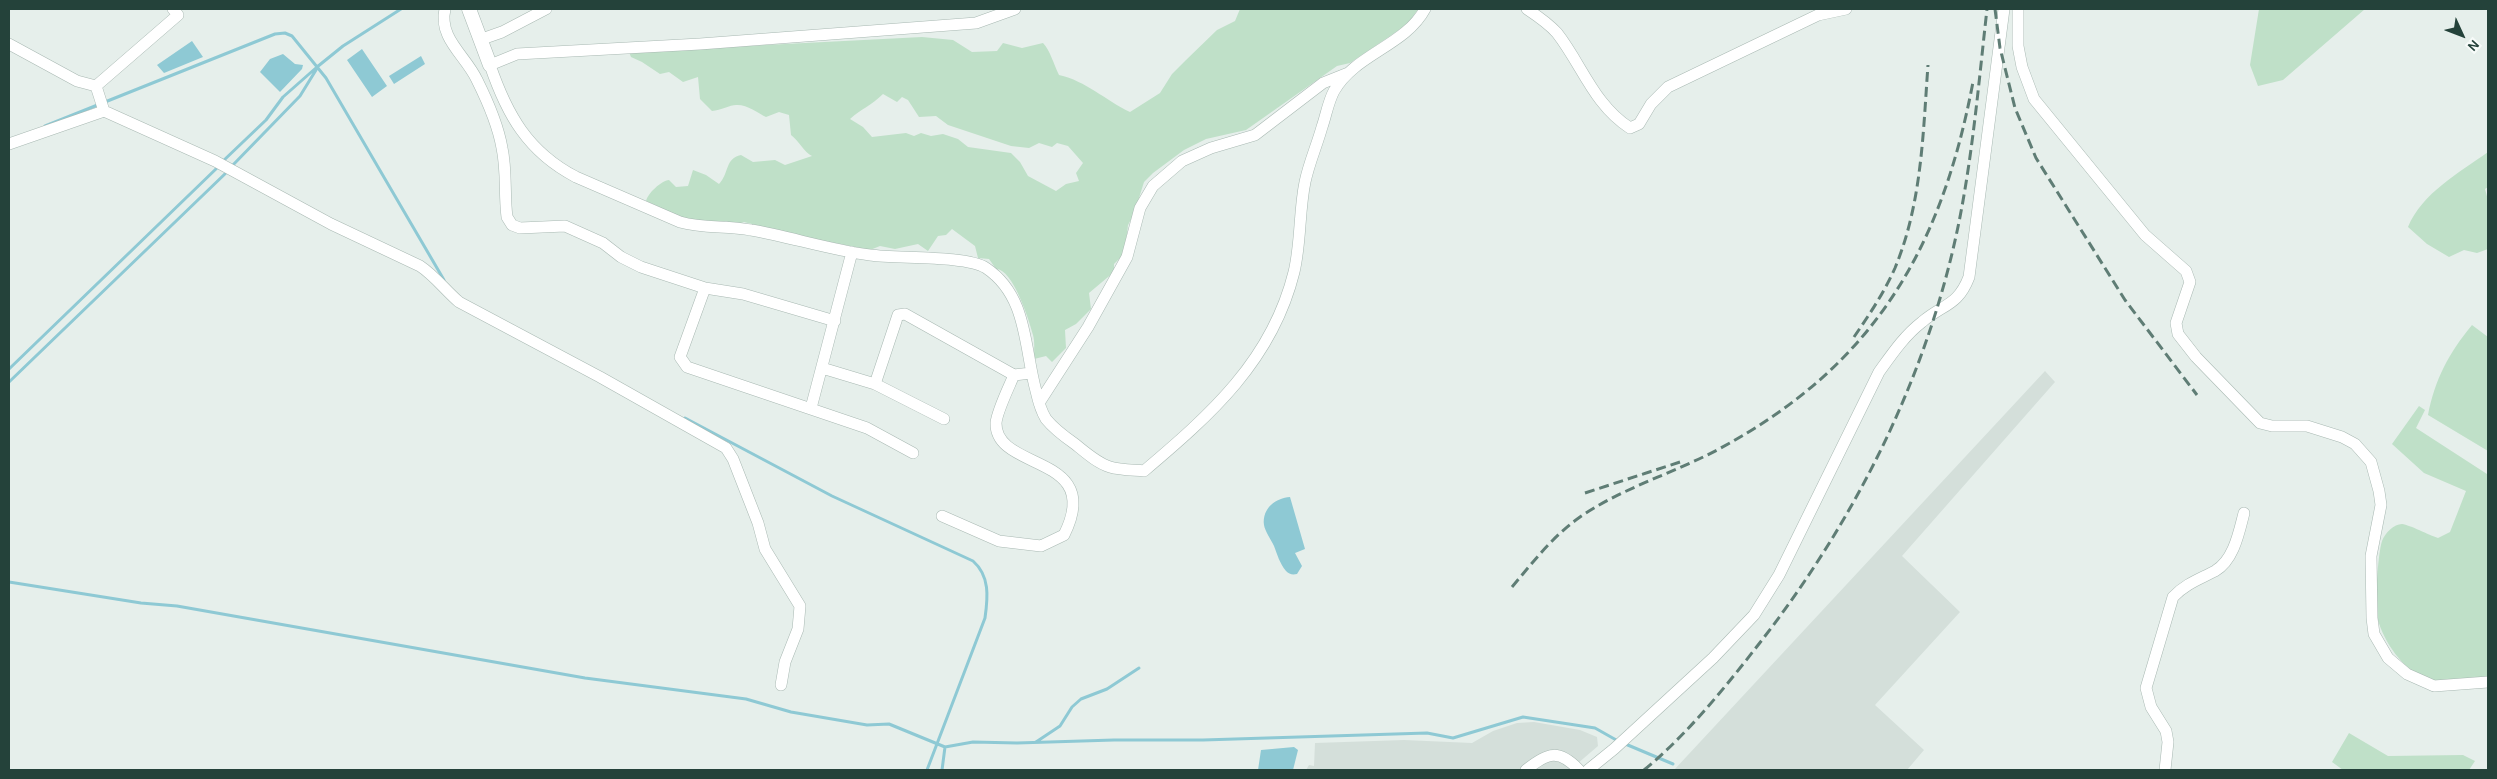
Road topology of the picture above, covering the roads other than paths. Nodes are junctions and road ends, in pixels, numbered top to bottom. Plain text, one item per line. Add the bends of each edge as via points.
1 (445, 9) edge
2 (469, 9) edge
3 (546, 9) edge
4 (1015, 9) edge
5 (1426, 9) edge
6 (1527, 9) edge
7 (1846, 9) edge
8 (2004, 9) edge
9 (2018, 9) edge
10 (179, 11) edge
11 (994, 12) edge
12 (482, 39) junction
13 (9, 44) edge
14 (490, 66) junction
15 (1348, 73) junction
16 (96, 86) junction
17 (102, 105) junction
18 (9, 144) edge
19 (852, 252) junction
20 (705, 288) junction
21 (835, 321) junction
22 (822, 368) junction
23 (1031, 373) junction
24 (1014, 375) junction
25 (875, 384) junction
26 (1039, 403) junction
27 (812, 408) junction
28 (944, 419) dead end
29 (914, 453) dead end
30 (2244, 513) dead end
31 (942, 516) dead end
32 (2488, 682) edge
33 (781, 686) dead end
34 (1526, 770) edge
35 (1579, 770) edge
36 (1588, 770) edge
37 (2165, 770) edge

1 - 20 street via 444,24 452,44 477,79 497,130 502,148 507,217 512,225 520,228 565,226 603,243 641,267
2 - 12 street
3 - 12 street
4 - 11 street
5 - 15 street via 1417,24
6 - 7 street via 1556,32 1593,91 1630,128 1639,124 1651,104 1668,87 1818,15
8 - 36 street via 1969,278 1963,292 1922,321 1901,342 1879,372 1779,575 1754,615 1713,658
9 - 32 street via 2018,46 2034,99 2145,235 2186,271 2190,282 2176,323 2178,334 2260,423 2307,426 2342,437 2354,444 2371,462 2381,505 2371,556 2372,618 2374,634 2381,649 2408,674 2434,686
10 - 16 street
11 - 14 street via 976,23 517,54
12 - 14 street
13 - 16 street via 77,81
14 - 19 street via 502,100 526,137 539,152 569,173 696,227 750,230
15 - 26 street via 1322,83 1255,135 1211,148 1182,161 1152,186 1140,208 1128,257
15 - 26 street via 1333,92 1305,182 1294,271 1282,311 1256,358 1229,394 1144,471 1110,467 1094,458 1063,436 1046,419
16 - 17 street
17 - 18 street
17 - 33 street via 233,170 331,224 420,266 434,275 459,302 726,448 737,468 765,550 800,606 798,629 785,662
19 - 21 street
19 - 23 street via 953,260 984,267 1000,279 1014,299 1027,338
20 - 21 street via 743,294
20 - 27 street via 680,357 687,367
21 - 22 street
22 - 25 street
22 - 27 street
23 - 24 street
23 - 26 street
24 - 25 street via 905,314 898,315
24 - 31 street via 996,422 999,435 1009,446 1051,470 1072,490 1073,512 1064,535 1041,546 999,541
25 - 28 street
27 - 29 street via 867,428
30 - 37 street via 2229,556 2217,570 2181,588 2173,597 2146,688 2151,706 2166,731
34 - 35 street via 1553,755 1566,758

